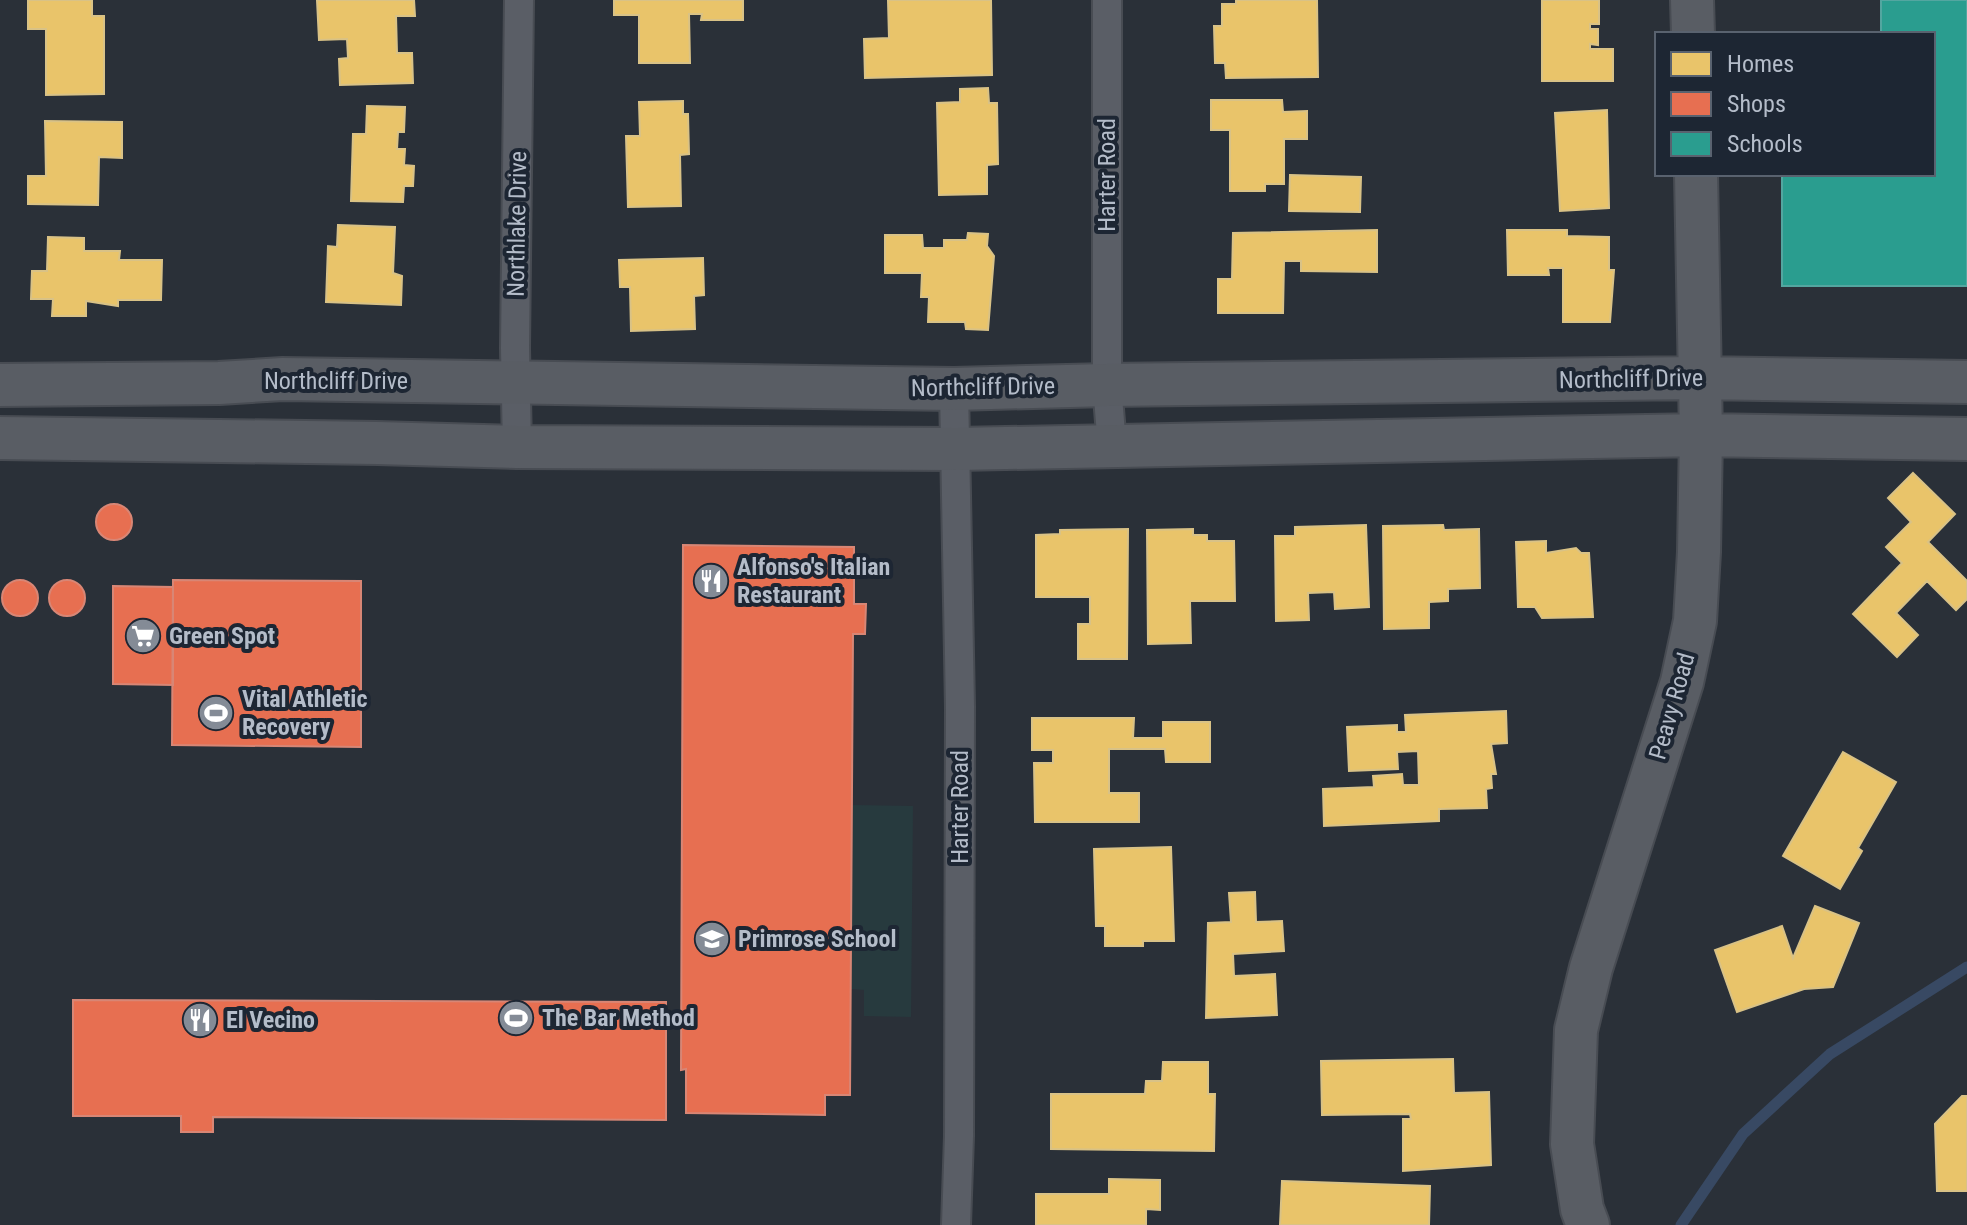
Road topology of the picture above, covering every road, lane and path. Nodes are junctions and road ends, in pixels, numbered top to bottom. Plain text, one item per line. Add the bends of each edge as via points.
1 (519, 0) edge
2 (1107, 0) edge
3 (1692, 0) edge
4 (1693, 32) edge
5 (1696, 176) edge
6 (1699, 378) junction
7 (1967, 382) edge
8 (516, 383) junction
9 (0, 385) edge
10 (1107, 385) junction
11 (954, 389) junction
12 (1701, 435) junction
13 (0, 438) edge
14 (1967, 439) edge
15 (1112, 446) junction
16 (517, 447) junction
17 (957, 449) junction
18 (956, 1225) edge
19 (1588, 1225) edge

1 - 8 street, Northlake Drive
2 - 10 street, Harter Road
3 - 4 street
5 - 6 street, Peavy Road
6 - 7 street, Northcliff Drive
6 - 10 street, Northcliff Drive
6 - 12 street, Peavy Road
8 - 9 street, Northcliff Drive via 283,379
8 - 11 street, Northcliff Drive
8 - 16 street, Northlake Drive
10 - 11 street, Northcliff Drive
10 - 15 street, Harter Road
11 - 17 street, Harter Road
12 - 14 street
12 - 15 street
12 - 19 street, Peavy Road via 1695,621 1682,682 1576,1030 1572,1144
13 - 16 street
15 - 17 street
16 - 17 street
17 - 18 street, Harter Road

